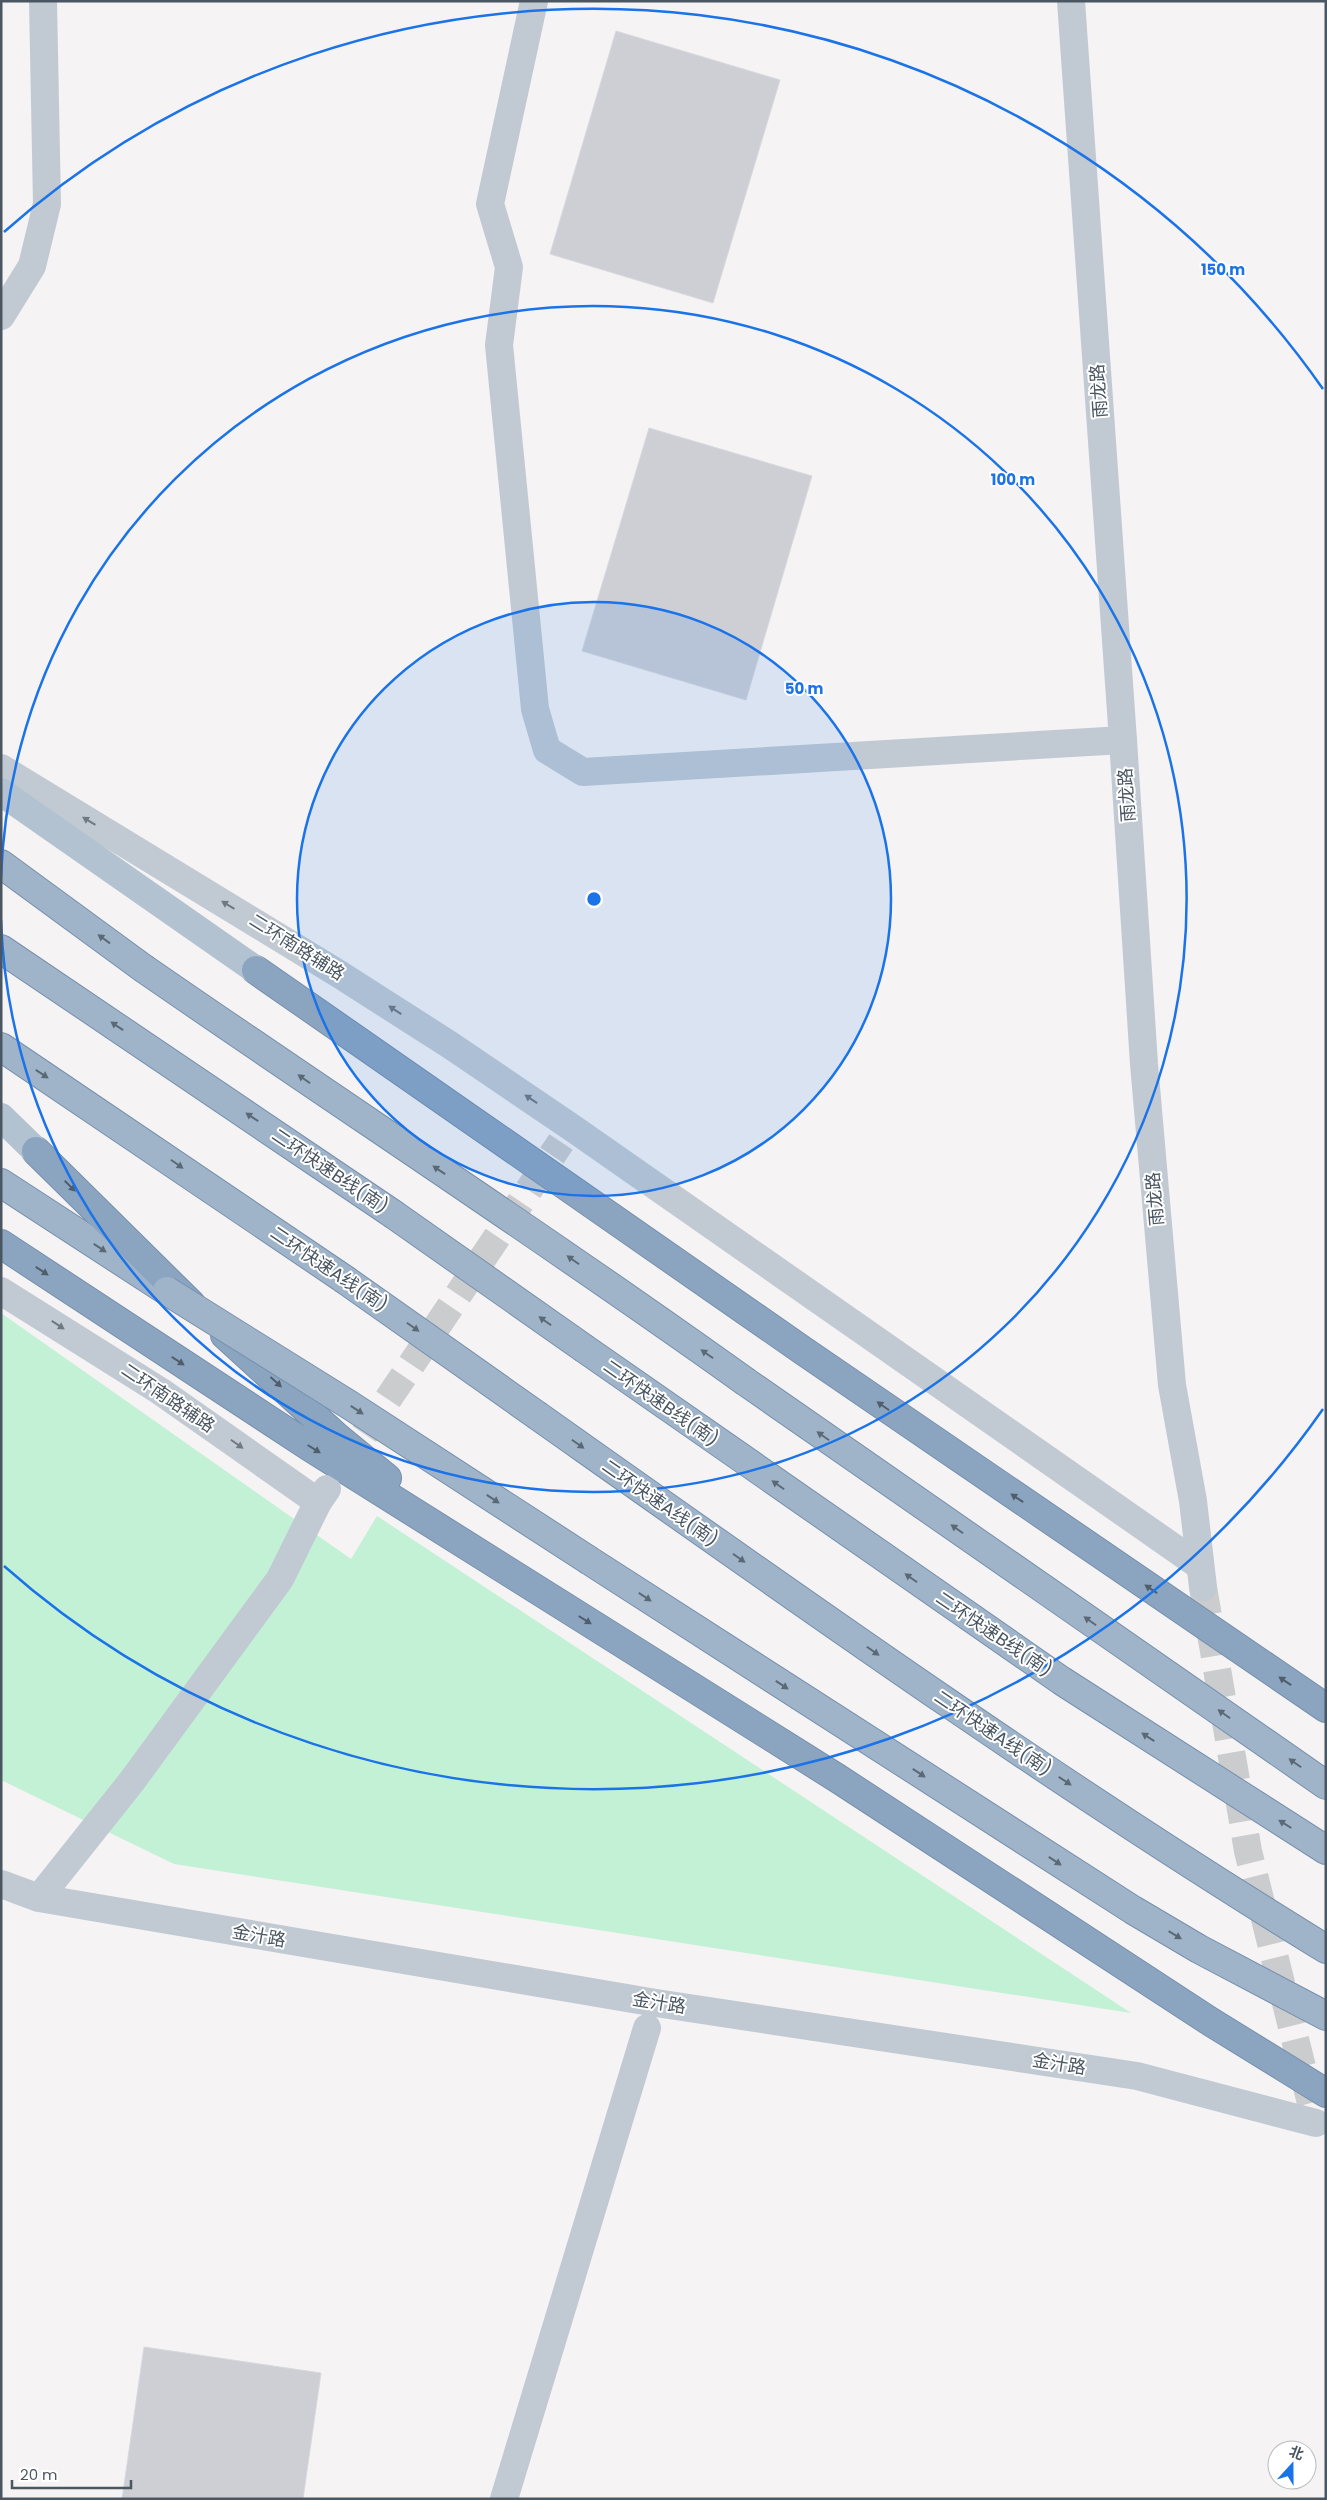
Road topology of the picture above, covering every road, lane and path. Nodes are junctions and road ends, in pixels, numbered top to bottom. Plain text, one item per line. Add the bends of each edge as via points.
1 (43, 1) edge
2 (534, 1) edge
3 (1071, 1) edge
4 (1, 316) edge
5 (1124, 740) junction
6 (1, 768) edge
7 (1, 792) edge
8 (1, 812) edge
9 (1, 864) edge
10 (1, 949) edge
11 (256, 970) junction
12 (1, 1047) edge
13 (1, 1117) edge
14 (36, 1151) joint
15 (1, 1183) edge
16 (1, 1244) edge
17 (1, 1291) edge
18 (1202, 1576) joint
19 (561, 1605) junction
20 (1326, 1708) edge
21 (1326, 1785) edge
22 (1326, 1850) edge
23 (1, 1884) edge
24 (39, 1898) junction
25 (1326, 1949) edge
26 (1326, 2016) edge
27 (647, 2028) dead end
28 (1319, 2114) edge
29 (504, 2499) edge

1 - 4 street via 47,204 32,266
2 - 5 street via 490,204 510,267 499,346 535,709 547,750 583,772
3 - 5 street, 雨龙路
5 - 18 street, 雨龙路 via 1144,1064 1172,1385 1193,1501
18 -> 6 street, 二环南路辅路 via 339,974
7 - 11 main road
8 - 11 main road via 143,896
21 -> 9 highway, bridge via 541,1238 159,979
22 -> 10 highway, 二环快速B线(南), bridge via 1062,1680 393,1214
20 -> 11 highway via 804,1352
12 -> 25 highway, 二环快速A线(南), bridge via 344,1279 947,1702
13 - 14 main road
14 -> 19 highway via 192,1305 337,1437 486,1555
15 -> 26 highway, bridge via 1133,1910
16 -> 19 highway via 302,1442
17 -> 24 street, 二环南路辅路 via 323,1496 280,1580 132,1781
19 -> 28 highway via 820,1767 1211,2022
23 - 24 street, 金汁路
24 - 28 street, 金汁路 via 656,2003 1137,2076
27 - 29 street

